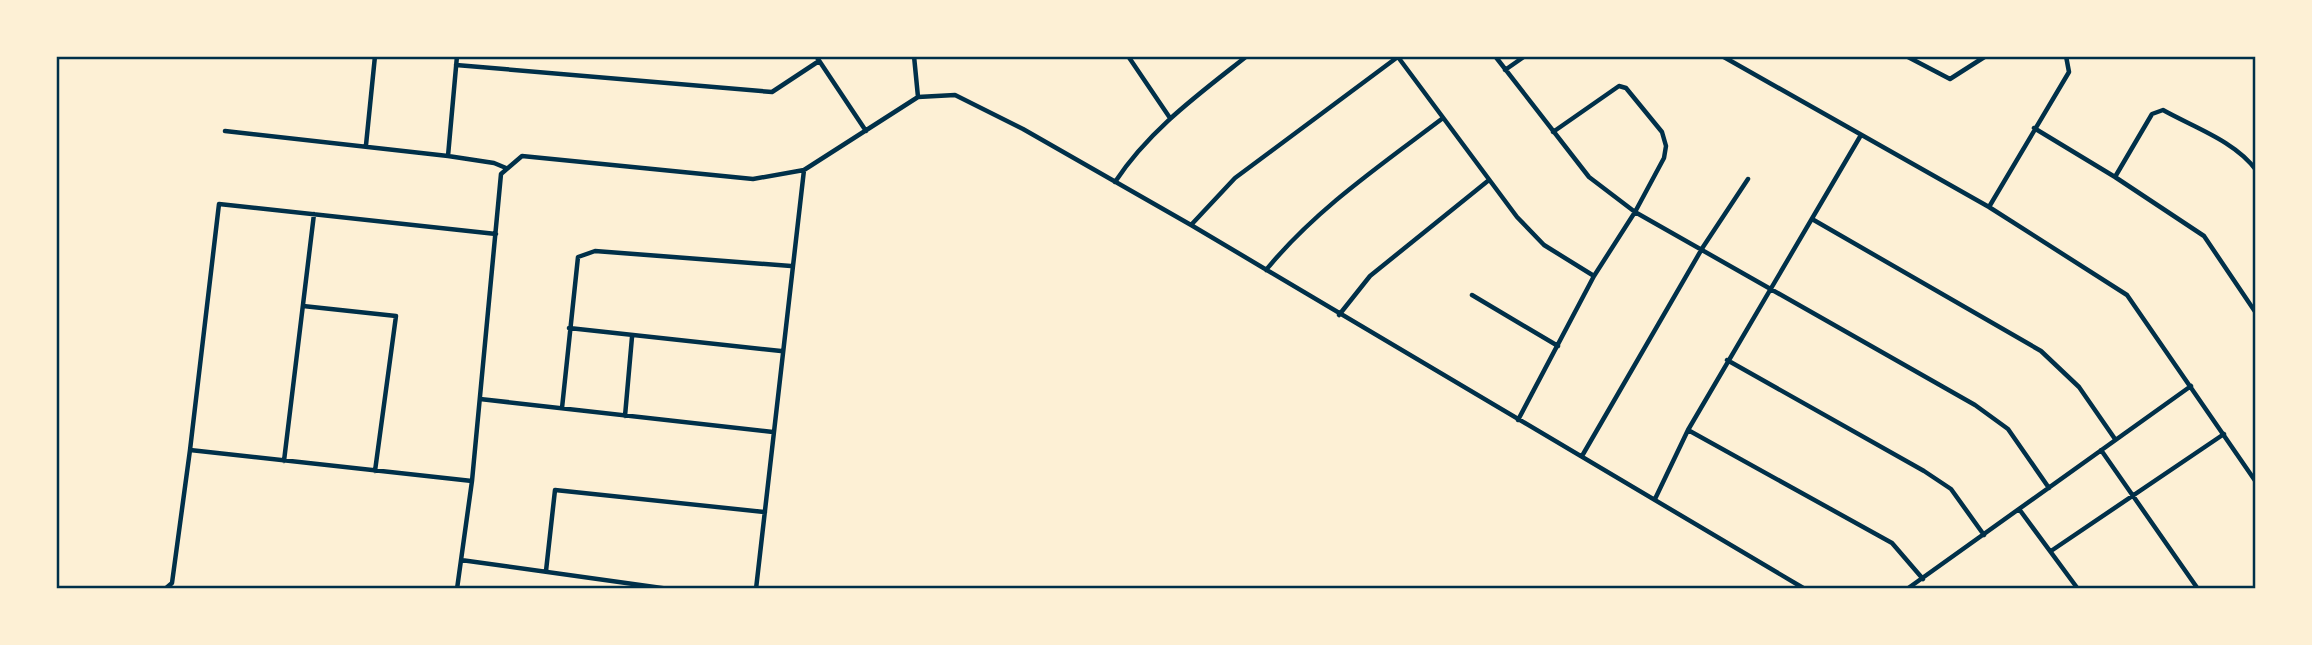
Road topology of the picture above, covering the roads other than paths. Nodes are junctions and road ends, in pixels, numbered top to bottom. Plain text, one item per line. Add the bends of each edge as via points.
1 (375, 56) edge
2 (457, 56) edge
3 (914, 56) edge
4 (1128, 56) edge
5 (1247, 56) edge
6 (1399, 56) edge
7 (1494, 56) edge
8 (1525, 56) edge
9 (1724, 56) edge
10 (1906, 56) edge
11 (1986, 56) edge
12 (2066, 56) edge
13 (818, 58) edge
14 (456, 65) junction
15 (1505, 70) junction
16 (918, 97) junction
17 (1170, 118) junction
18 (1443, 118) junction
19 (2034, 128) junction
20 (225, 131) dead end
21 (866, 131) junction
22 (1553, 132) junction
23 (1861, 135) junction
24 (366, 145) junction
25 (448, 156) junction
26 (506, 168) junction
27 (804, 170) junction
28 (2256, 170) edge
29 (2115, 177) junction
30 (1748, 179) dead end
31 (1489, 180) junction
32 (1115, 182) junction
33 (1989, 207) junction
34 (1635, 212) junction
35 (314, 214) junction
36 (1812, 219) junction
37 (1191, 225) junction
38 (496, 234) junction
39 (1703, 247) junction
40 (791, 266) junction
41 (1266, 270) junction
42 (1594, 276) junction
43 (1768, 289) junction
44 (1472, 295) dead end
45 (303, 306) junction
46 (2256, 313) edge
47 (1339, 315) junction
48 (569, 328) junction
49 (632, 337) junction
50 (1558, 346) junction
51 (781, 351) junction
52 (1727, 360) junction
53 (2191, 386) junction
54 (480, 399) junction
55 (562, 408) junction
56 (625, 416) junction
57 (1518, 420) junction
58 (1688, 430) junction
59 (773, 432) junction
60 (2224, 434) junction
61 (2115, 439) junction
62 (190, 450) junction
63 (2101, 450) junction
64 (1582, 456) junction
65 (284, 461) junction
66 (375, 471) junction
67 (472, 481) junction
68 (2256, 482) edge
69 (2049, 488) junction
70 (2132, 494) junction
71 (1655, 499) junction
72 (2019, 509) junction
73 (765, 512) junction
74 (1984, 535) junction
75 (2051, 551) junction
76 (461, 560) junction
77 (546, 571) junction
78 (1923, 579) junction
79 (164, 589) edge
80 (457, 589) edge
81 (669, 589) edge
82 (756, 589) edge
83 (1805, 589) edge
84 (1907, 589) edge
85 (2078, 589) edge
86 (2198, 589) edge

1 - 24 street
2 - 14 street
3 - 16 street
4 - 17 street
5 - 17 street
6 - 18 street
6 - 37 street via 1235,178
7 - 15 street
8 - 15 street
9 - 23 street
10 - 11 street via 1950,79
12 - 19 street via 2069,72
13 - 14 street via 772,92
13 - 21 street
14 - 25 street
15 - 22 street
16 - 21 street
16 - 32 street via 955,95
17 - 32 street via 1131,157
18 - 31 street
18 - 41 street via 1293,236
19 - 29 street
19 - 33 street
20 - 24 street
21 - 27 street
22 - 34 street via 1588,177
22 - 34 street via 1611,90 1626,88 1662,132 1666,146
23 - 33 street
23 - 36 street
24 - 25 street
25 - 26 street
26 - 27 street via 522,156 752,180
26 - 38 street via 501,174
27 - 40 street
28 - 29 street via 2231,147 2163,110 2152,114
29 - 46 street via 2204,236
30 - 39 street
31 - 42 street via 1544,245
31 - 47 street via 1370,276
32 - 37 street
33 - 53 street via 2127,295
34 - 39 street
34 - 42 street
35 - 38 street
35 - 45 street
35 - 62 street via 219,204
36 - 43 street
36 - 61 street via 2041,351 2079,387
37 - 41 street
38 - 54 street
39 - 43 street
39 - 64 street
40 - 48 street via 595,251 578,257
40 - 51 street
41 - 47 street
42 - 50 street
43 - 52 street
43 - 69 street via 1975,405 2008,429
44 - 50 street
45 - 65 street
45 - 66 street via 396,316
47 - 57 street
48 - 49 street
48 - 55 street
49 - 51 street
49 - 56 street
50 - 57 street
51 - 59 street
52 - 58 street
52 - 74 street via 1951,489
53 - 60 street
53 - 61 street
54 - 55 street
54 - 67 street
55 - 56 street
56 - 59 street
57 - 64 street
58 - 71 street
58 - 78 street via 1892,543
59 - 73 street
60 - 68 street
60 - 70 street
61 - 63 street
62 - 65 street
62 - 79 street via 172,583
63 - 69 street
63 - 70 street
64 - 71 street
65 - 66 street
66 - 67 street
67 - 76 street
69 - 72 street
70 - 75 street
70 - 86 street
71 - 83 street
72 - 74 street
72 - 75 street
73 - 77 street via 555,490
73 - 82 street
74 - 78 street
75 - 85 street
76 - 77 street
76 - 80 street
77 - 81 street
78 - 84 street

